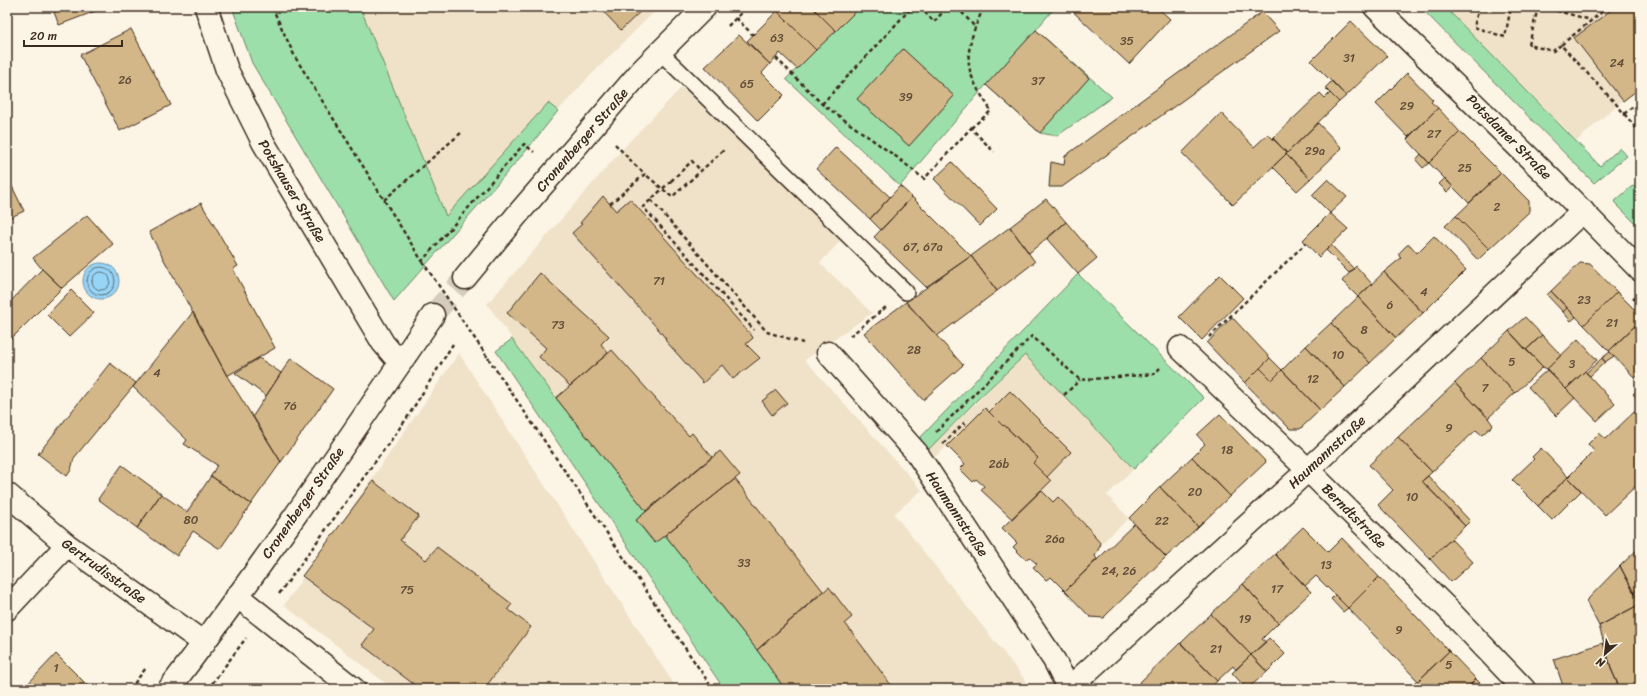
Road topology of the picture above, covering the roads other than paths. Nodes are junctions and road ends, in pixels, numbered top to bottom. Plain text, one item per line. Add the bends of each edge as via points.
1 (206, 7) edge
2 (705, 7) edge
3 (1375, 7) edge
4 (659, 52) junction
5 (1583, 211) junction
6 (1640, 270) edge
7 (465, 278) tunnel mouth
8 (906, 292) road end
9 (433, 315) tunnel mouth
10 (1184, 352) road end
11 (828, 353) road end
12 (400, 363) junction
13 (1308, 470) junction
14 (7, 494) edge
15 (67, 545) junction
16 (237, 596) junction
17 (7, 609) edge
18 (204, 643) junction
19 (169, 689) edge
20 (354, 689) edge
21 (1068, 689) edge
22 (1524, 689) edge

1 - 12 street, Potshauser Straße via 227,70 263,142 383,343
2 - 4 street, Cronenberger Straße
3 - 5 street, Potsdamer Straße
4 - 7 street, Cronenberger Straße via 589,130
4 - 8 lane
5 - 6 street, Potsdamer Straße
5 - 13 street, Haumannstraße
9 - 12 street, Cronenberger Straße
10 - 13 street, Berndtstraße
11 - 21 street, Haumannstraße via 916,452 1054,660
12 - 16 street, Cronenberger Straße
13 - 21 street, Haumannstraße
13 - 22 street, Berndtstraße via 1447,608
14 - 15 street, Gertrudisstraße
15 - 17 street
15 - 18 street, Gertrudisstraße
16 - 18 street, Cronenberger Straße
16 - 20 street
18 - 19 street, Cronenberger Straße

